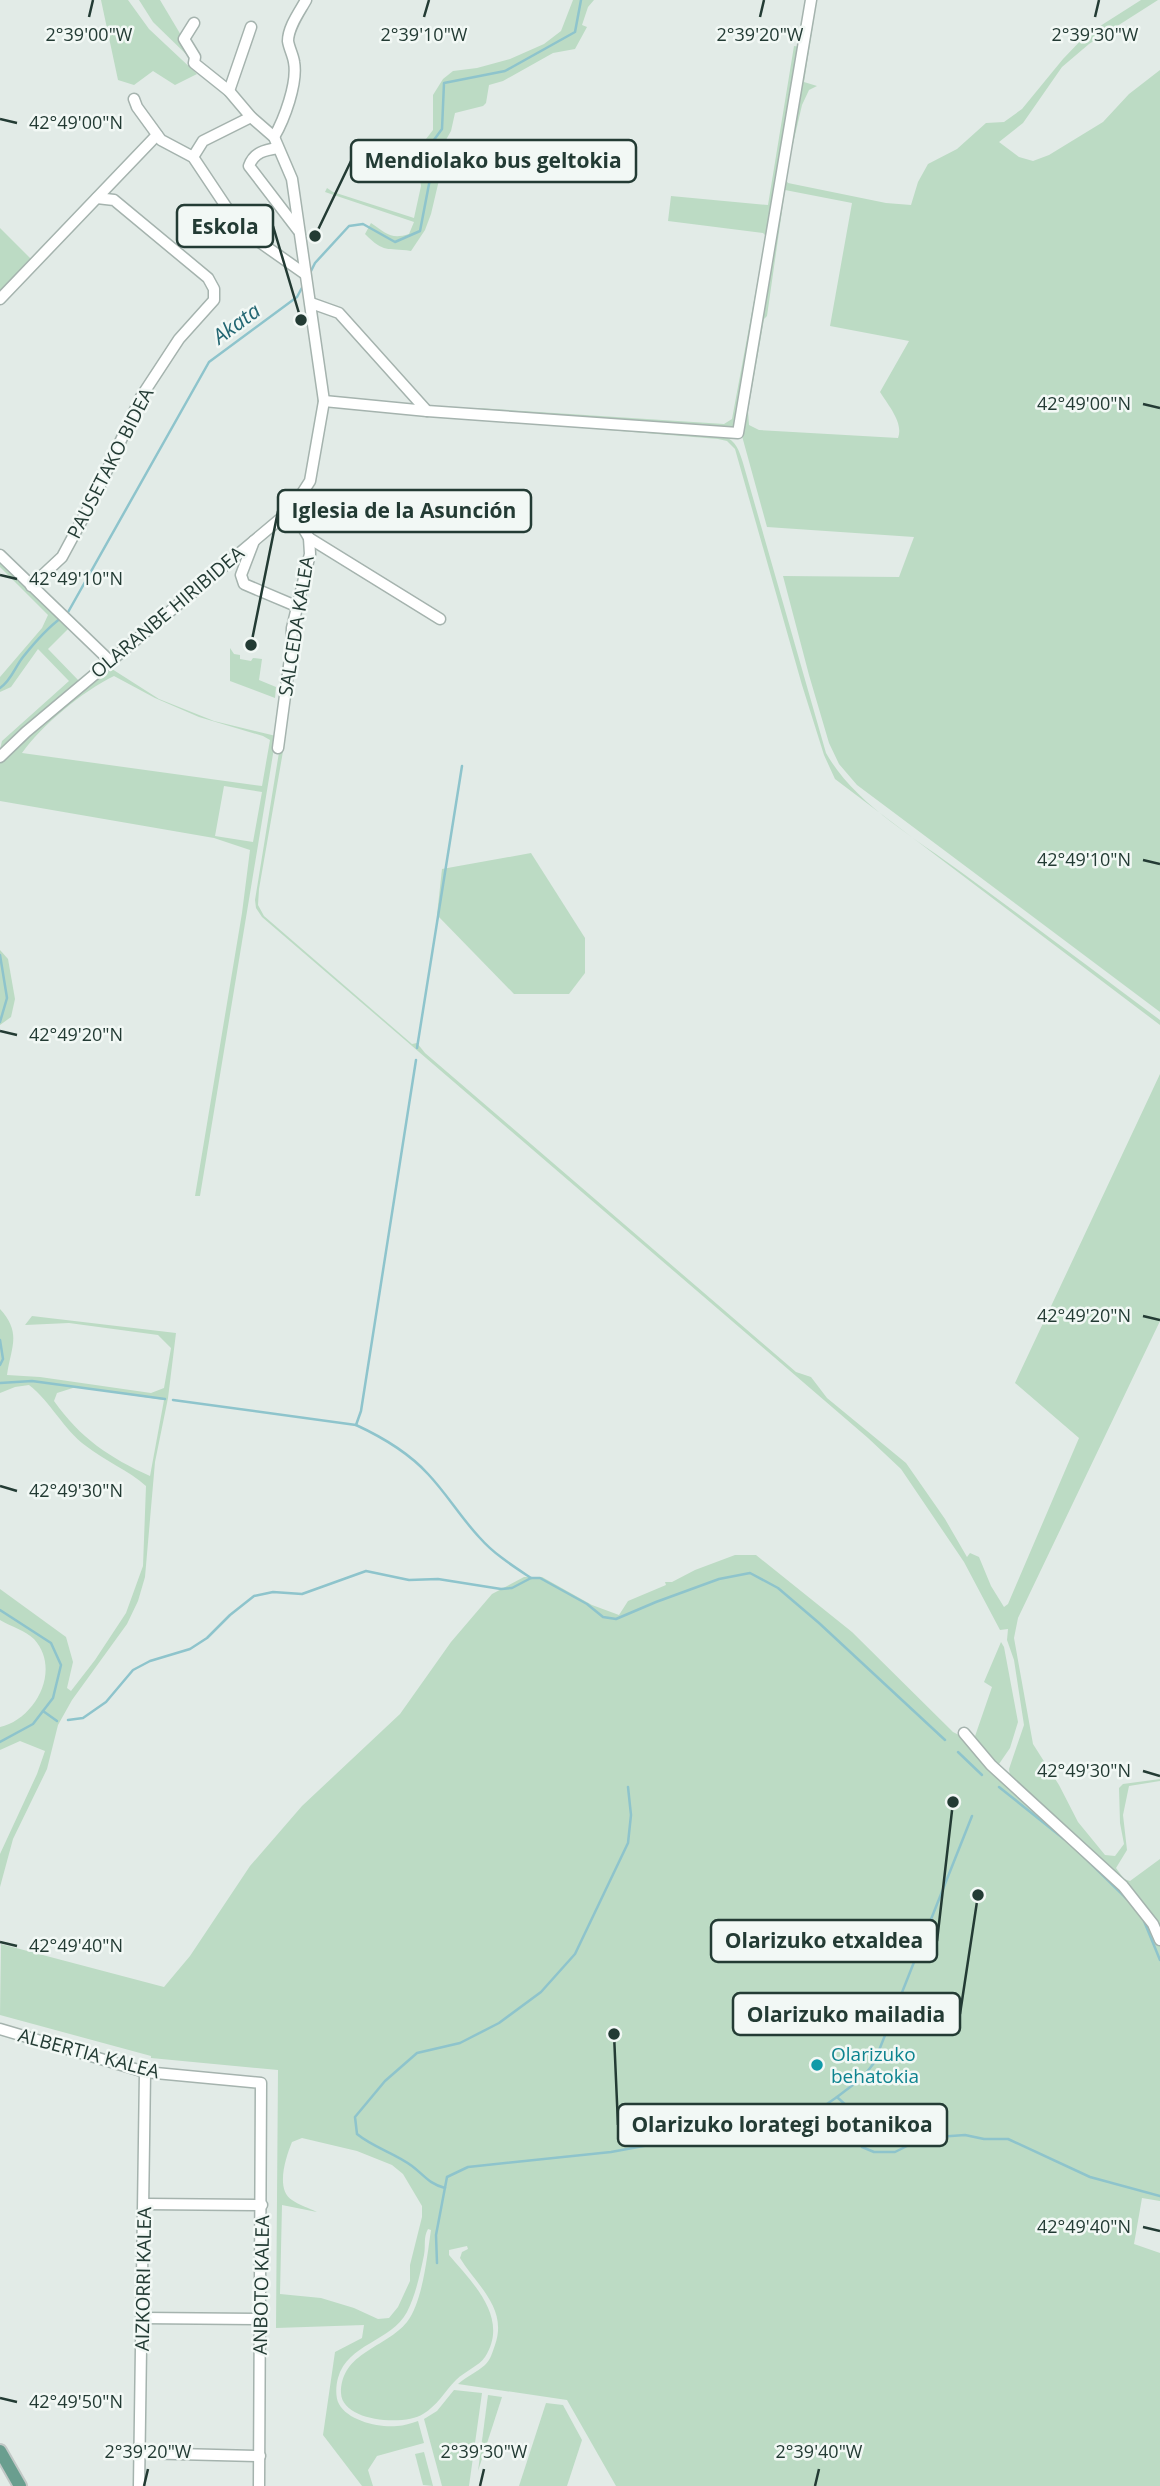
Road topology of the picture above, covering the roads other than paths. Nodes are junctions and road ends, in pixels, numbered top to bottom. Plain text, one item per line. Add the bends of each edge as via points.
1 (306, 0) edge
2 (811, 0) edge
3 (194, 23) dead end
4 (251, 27) dead end
5 (229, 91) junction
6 (134, 99) dead end
7 (251, 117) junction
8 (157, 135) junction
9 (274, 137) junction
10 (278, 148) junction
11 (193, 157) junction
12 (97, 198) junction
13 (299, 230) junction
14 (305, 274) junction
15 (0, 299) edge
16 (311, 303) junction
17 (324, 401) junction
18 (427, 411) junction
19 (292, 509) junction
20 (255, 538) junction
21 (309, 538) junction
22 (0, 555) edge
23 (32, 586) junction
24 (296, 606) junction
25 (440, 619) dead end
26 (110, 661) junction
27 (278, 748) dead end
28 (0, 757) edge
29 (964, 1733) dead end
30 (1160, 1940) edge
31 (0, 2029) edge
32 (145, 2071) junction
33 (261, 2083) joint
34 (145, 2204) junction
35 (262, 2205) junction
36 (141, 2318) junction
37 (261, 2319) junction
38 (0, 2451) edge
39 (138, 2453) junction
40 (260, 2456) junction
41 (20, 2486) edge
42 (139, 2486) edge
43 (260, 2486) edge

1 - 9 street via 288,39 295,65 292,87
2 - 18 street via 738,433
3 - 5 street via 184,39 194,63
4 - 5 street
5 - 7 street
6 - 8 street
7 - 9 street
7 - 11 street via 203,141
8 - 11 street
8 - 12 street
9 - 10 street, OLARANBE HIRIBIDEA
10 - 13 street, OLARANBE HIRIBIDEA via 292,179
10 - 13 street via 263,150 249,166
11 - 14 street via 241,229
12 - 15 street
12 - 23 street, PAUSETAKO BIDEA via 114,200 208,278 214,300 179,339 141,397 62,557
13 - 14 street, OLARANBE HIRIBIDEA
14 - 16 street, OLARANBE HIRIBIDEA
16 - 17 street, OLARANBE HIRIBIDEA
16 - 18 street via 339,313
17 - 18 street
17 - 19 street, OLARANBE HIRIBIDEA via 310,481
19 - 20 street, OLARANBE HIRIBIDEA
19 - 21 street, SALCEDA KALEA
20 - 24 street via 241,575 244,583
20 - 26 street, OLARANBE HIRIBIDEA
21 - 24 street, SALCEDA KALEA via 310,555
21 - 25 street
22 - 23 street
23 - 26 street
24 - 27 street, SALCEDA KALEA
26 - 28 street, OLARANBE HIRIBIDEA
29 - 30 street via 991,1765 1123,1886
31 - 32 street, ALBERTIA KALEA
32 - 33 street, ALBERTIA KALEA
32 - 34 street, AIZKORRI KALEA
33 - 35 street, ANBOTO KALEA
34 - 35 street
34 - 36 street, AIZKORRI KALEA
35 - 37 street, ANBOTO KALEA
36 - 37 street
36 - 39 street, AIZKORRI KALEA
37 - 40 street, ANBOTO KALEA
38 - 41 main road
39 - 40 street
39 - 42 street, AIZKORRI KALEA
40 - 43 street, ANBOTO KALEA

